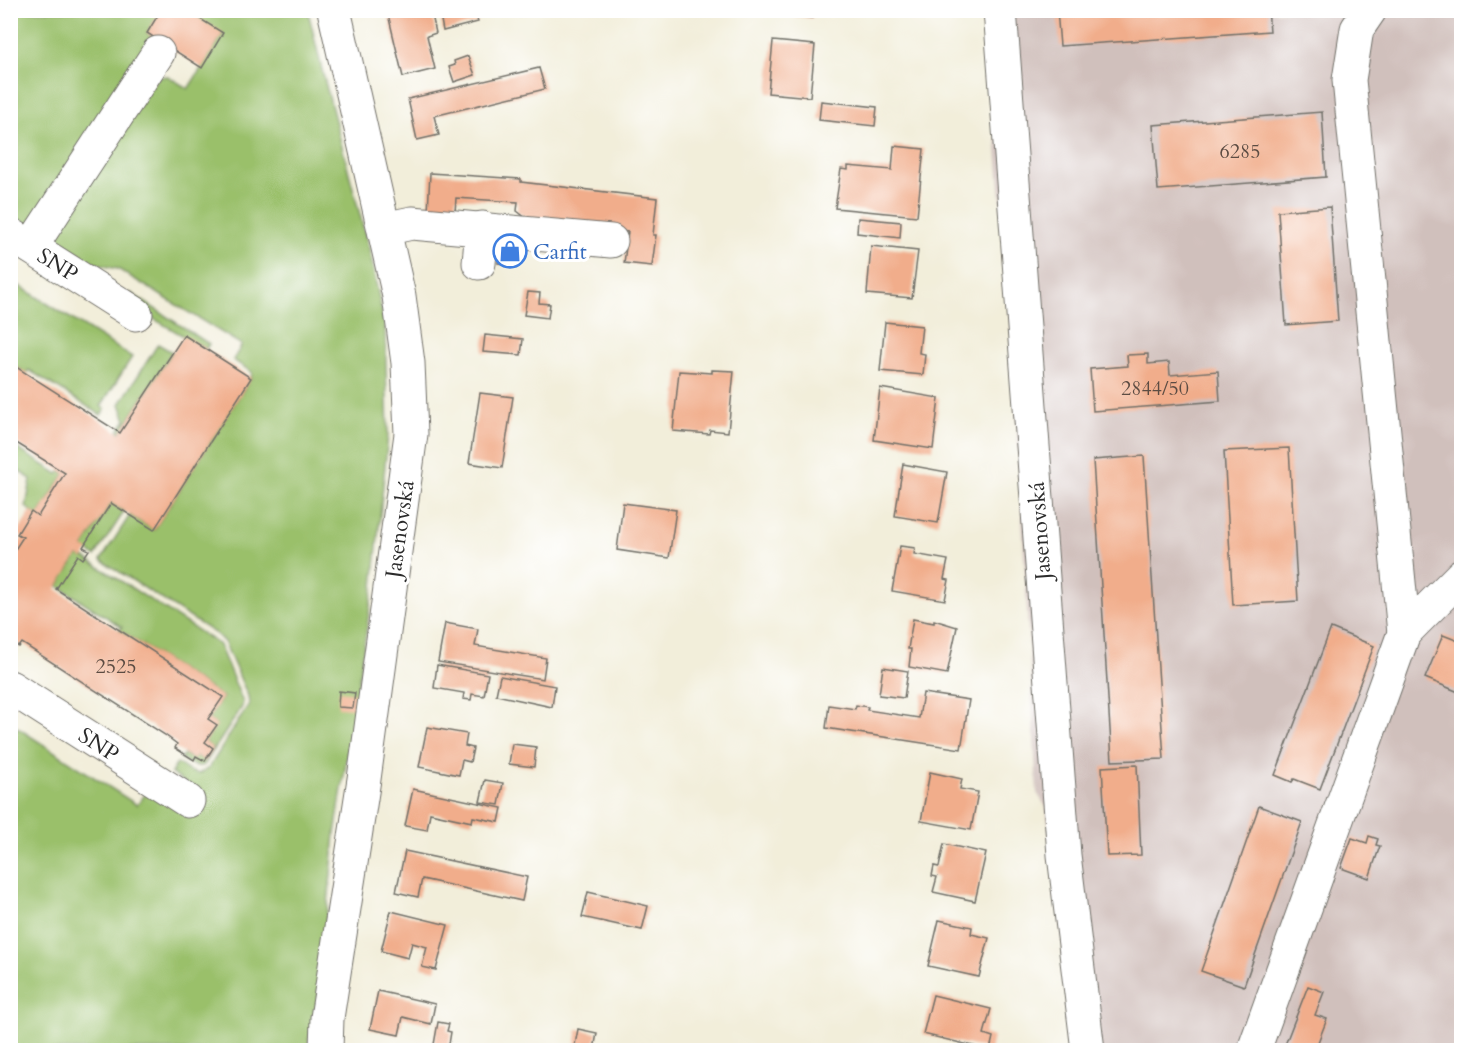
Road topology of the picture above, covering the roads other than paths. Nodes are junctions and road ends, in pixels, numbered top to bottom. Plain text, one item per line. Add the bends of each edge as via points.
1 (333, 10) edge
2 (1000, 10) edge
3 (1370, 10) edge
4 (158, 53) dead end
5 (482, 228) junction
6 (384, 229) junction
7 (21, 241) edge
8 (611, 241) dead end
9 (479, 263) dead end
10 (136, 314) dead end
11 (1461, 575) edge
12 (1404, 633) junction
13 (10, 687) edge
14 (188, 801) dead end
15 (326, 1050) edge
16 (1088, 1050) edge
17 (1254, 1050) edge

1 - 6 street, Jasenovská
2 - 16 street, Jasenovská via 1064,855
3 - 12 street via 1356,29 1350,80
4 - 7 street
5 - 6 street via 412,223
5 - 8 street
5 - 9 street
6 - 15 street, Jasenovská via 408,363 411,434 327,1018
7 - 10 street, SNP
11 - 12 street
12 - 17 street
13 - 14 street, SNP

